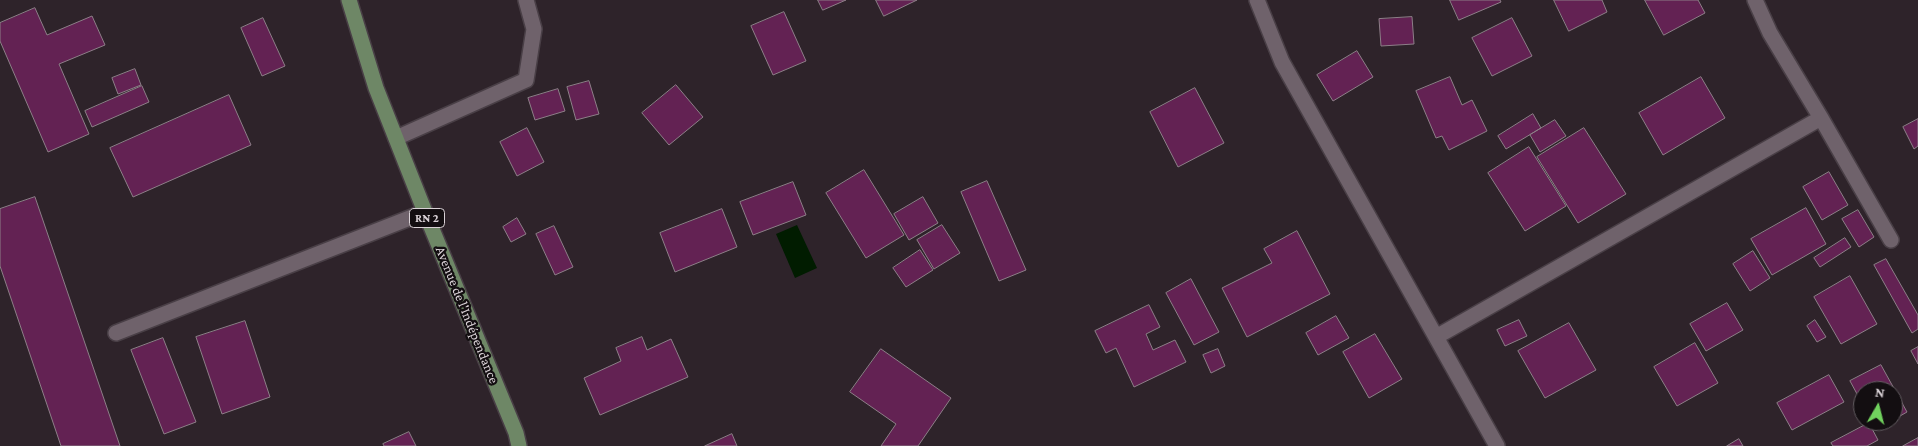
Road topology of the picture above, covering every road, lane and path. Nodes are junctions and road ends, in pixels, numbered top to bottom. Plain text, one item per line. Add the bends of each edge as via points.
1 (349, 0) edge
2 (526, 0) edge
3 (1257, 0) edge
4 (1755, 0) edge
5 (1821, 118) junction
6 (396, 138) junction
7 (425, 212) junction
8 (1891, 240) dead end
9 (116, 333) dead end
10 (1436, 337) junction
11 (517, 440) edge
12 (525, 446) edge
13 (1497, 446) edge

1 - 6 main road, Avenue de l'Indépendance / RN 2 via 376,88
2 - 6 street via 534,29 526,80
3 - 10 street via 1282,62
4 - 5 street via 1770,33
5 - 8 street
5 - 10 street
6 - 7 main road, Avenue de l'Indépendance / RN 2
7 - 9 street
7 - 11 main road, Avenue de l'Indépendance / RN 2
10 - 13 street
11 - 12 main road, Avenue de l'Indépendance / RN 2

